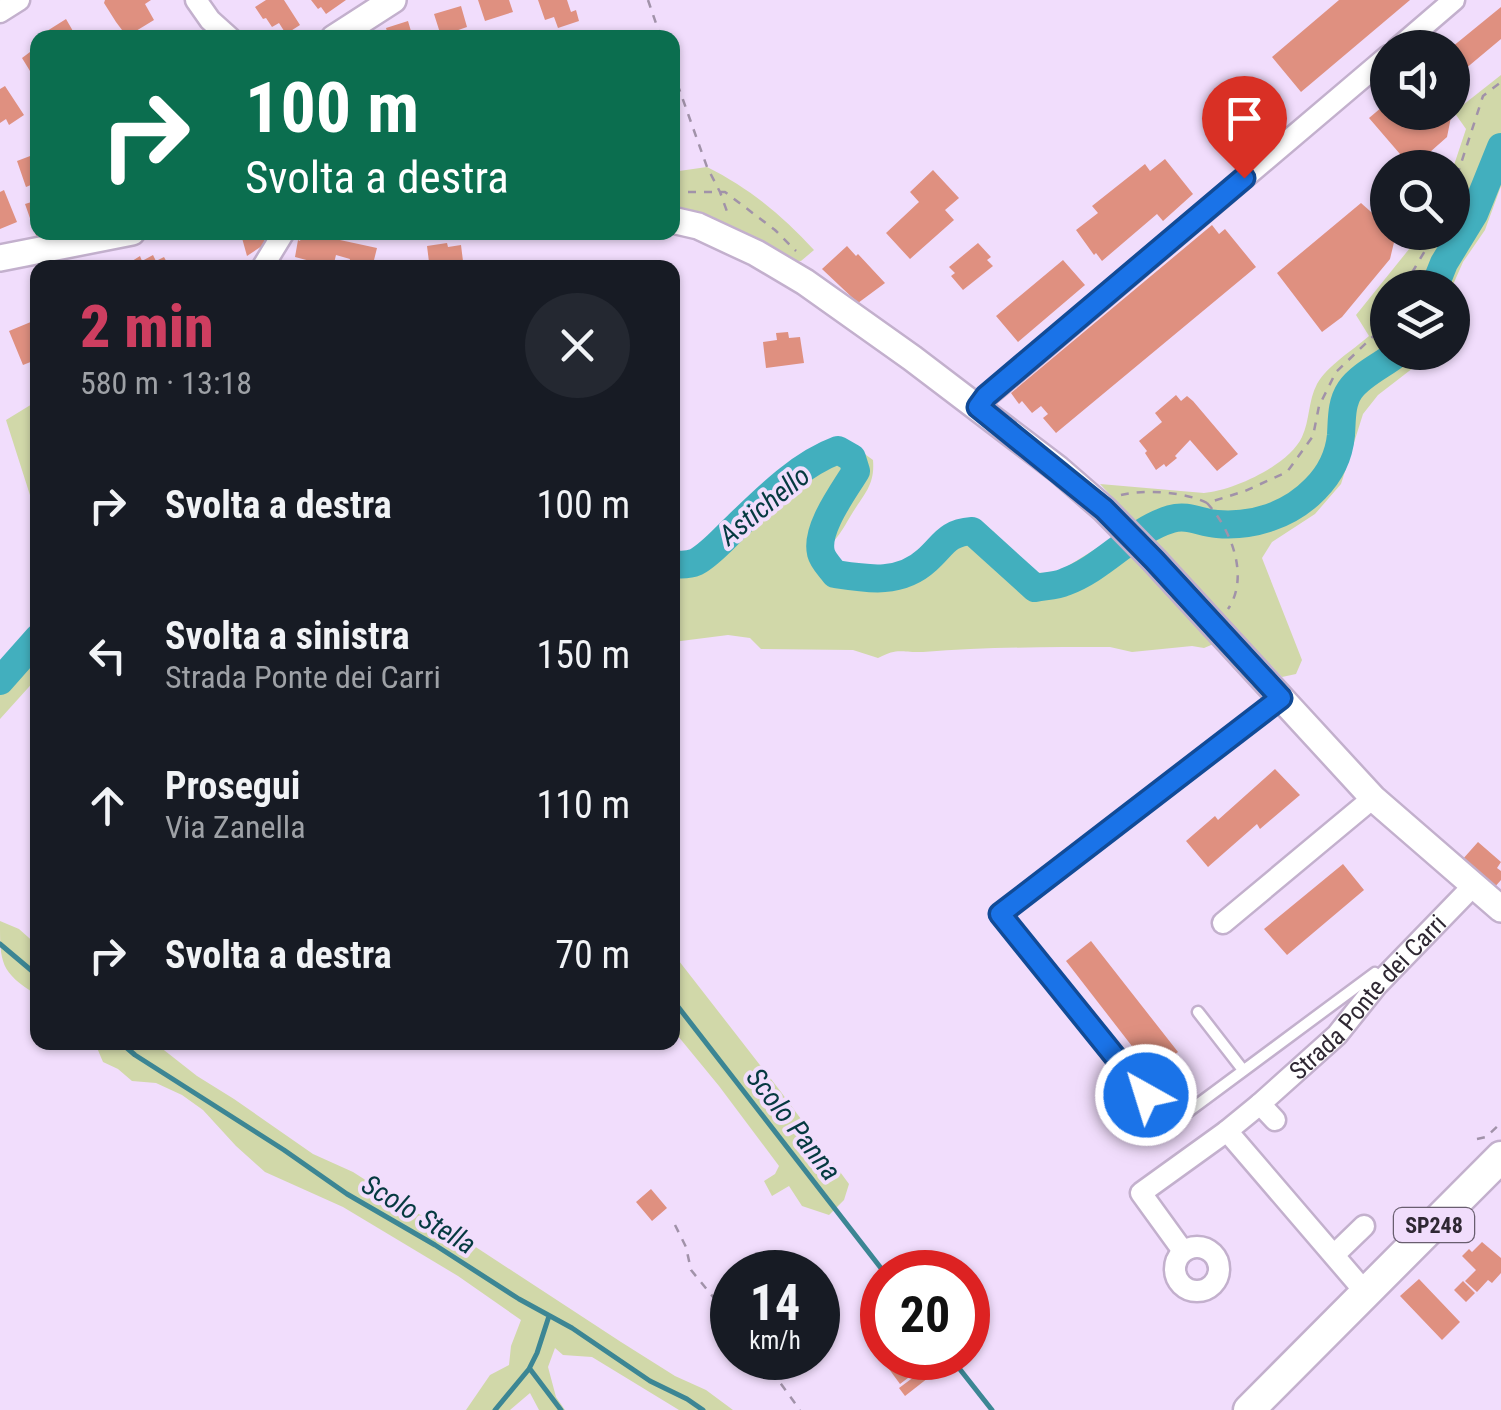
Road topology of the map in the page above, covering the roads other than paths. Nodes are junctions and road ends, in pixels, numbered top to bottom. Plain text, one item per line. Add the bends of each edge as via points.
1 (19, 0) edge
2 (196, 0) edge
3 (393, 0) edge
4 (1454, 0) edge
5 (0, 12) edge
6 (221, 30) edge
7 (346, 30) edge
8 (1419, 30) edge
9 (1370, 71) edge
10 (680, 222) edge
11 (91, 240) edge
12 (0, 258) edge
13 (978, 407) junction
14 (1281, 698) junction
15 (1372, 798) junction
16 (1473, 886) junction
17 (1501, 909) edge
18 (1223, 923) dead end
19 (1382, 980) junction
20 (1198, 1012) dead end
21 (1244, 1070) junction
22 (1260, 1104) junction
23 (1275, 1120) dead end
24 (1226, 1131) junction
25 (1489, 1148) edge
26 (1364, 1226) dead end
27 (1183, 1251) dead end
28 (1334, 1255) junction
29 (1366, 1292) junction
30 (1249, 1410) edge

1 - 5 street
2 - 6 street
3 - 7 street
4 - 8 street
9 - 13 street
10 - 13 street via 738,244 804,282
11 - 12 street
13 - 14 street via 1112,502 1154,560
14 - 15 street
14 - 21 lane via 1000,914 1170,1126
15 - 16 street
15 - 18 street
16 - 17 street
16 - 19 street, Strada Ponte dei Carri
19 - 21 lane via 1375,972
19 - 22 street, Strada Ponte dei Carri via 1337,1035
20 - 21 lane
22 - 23 street
22 - 24 street, Strada Ponte dei Carri
24 - 27 street, Strada Ponte dei Carri via 1141,1193
24 - 28 street
25 - 29 main road, SP248
26 - 28 street
28 - 29 street
29 - 30 main road, SP248

